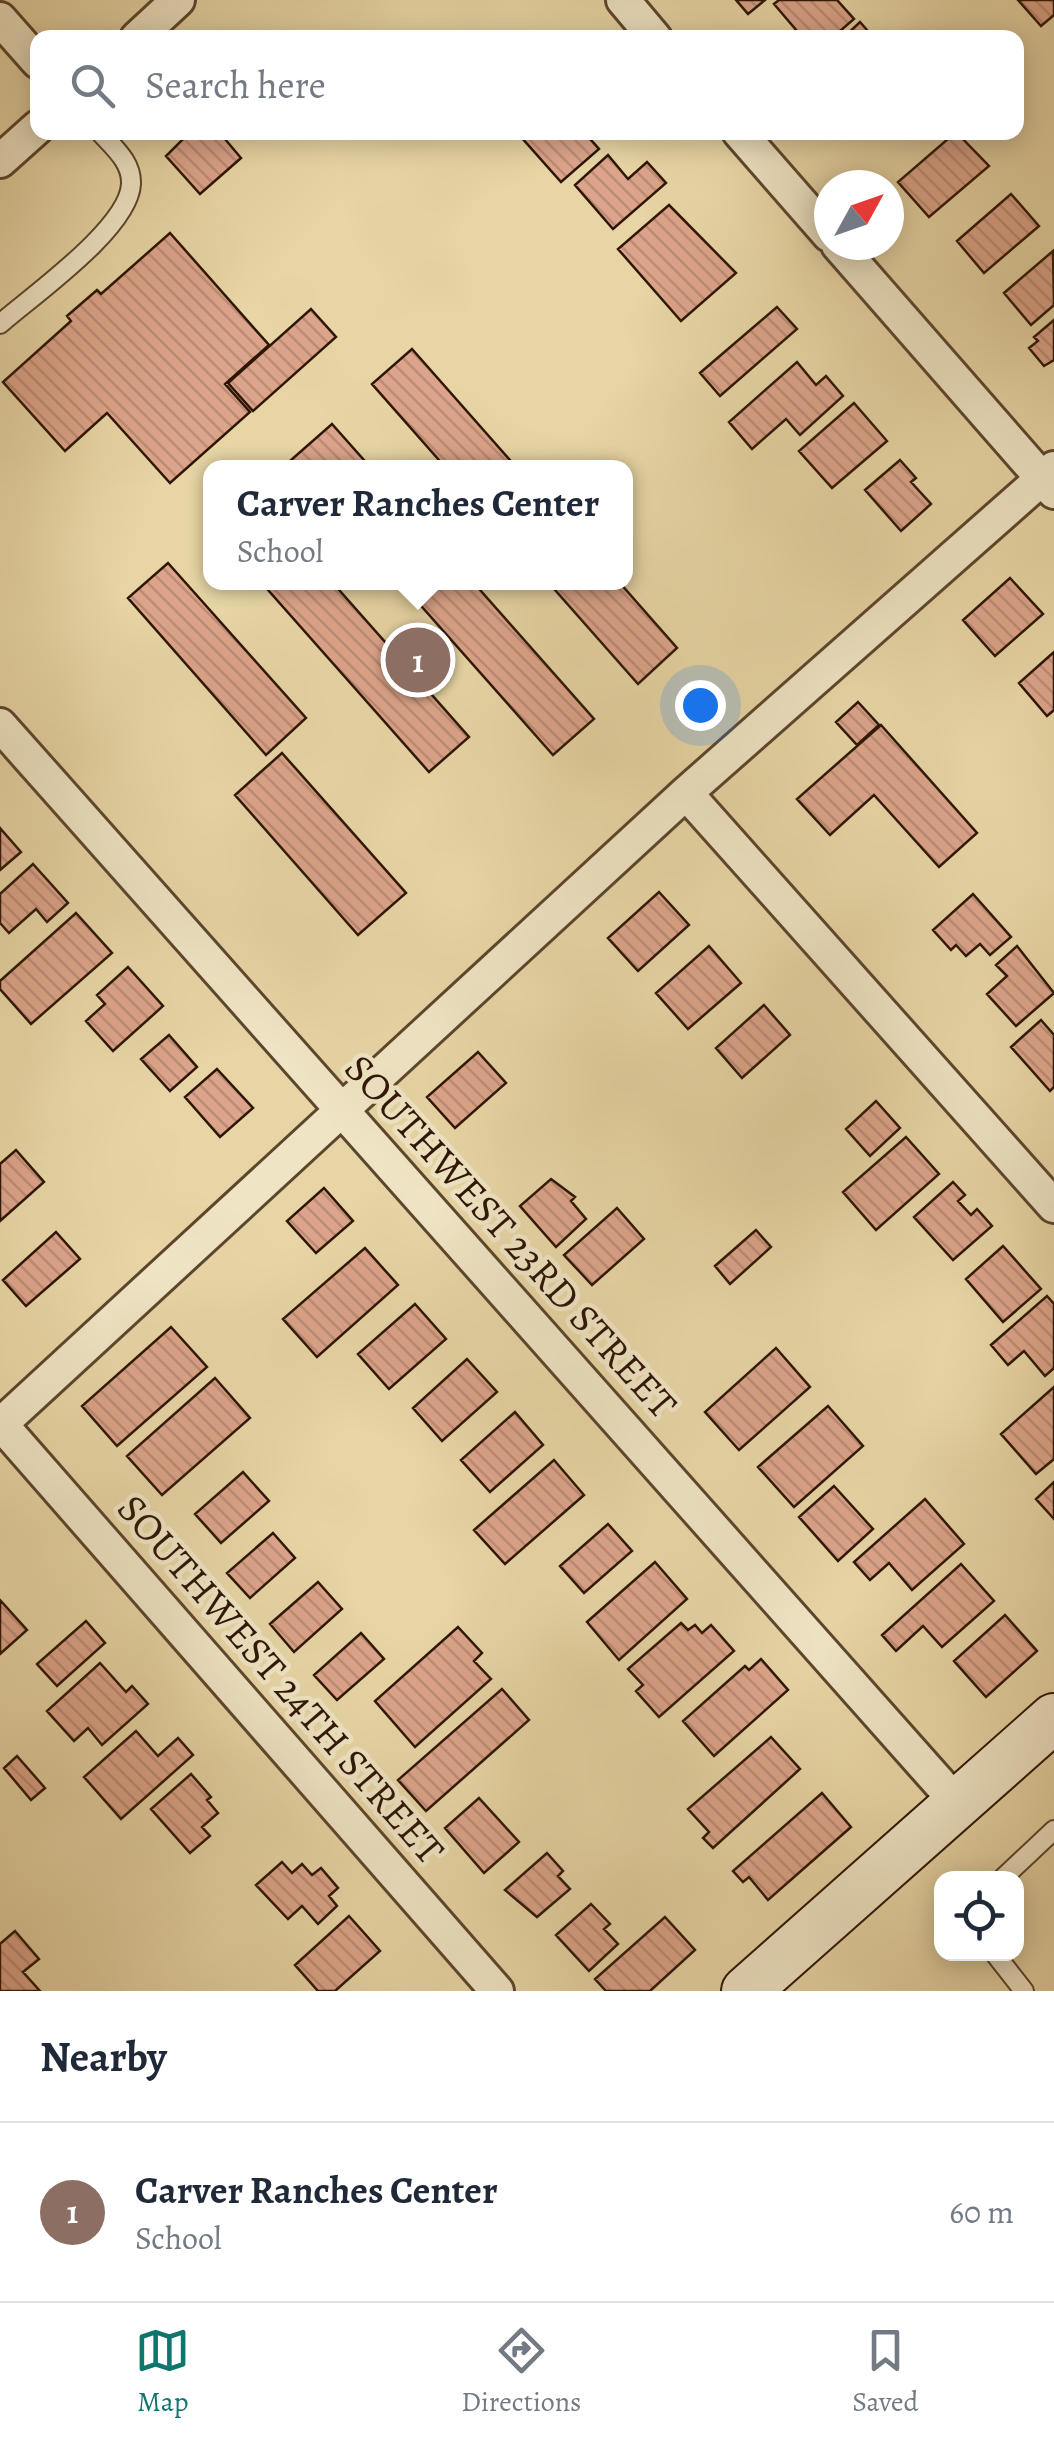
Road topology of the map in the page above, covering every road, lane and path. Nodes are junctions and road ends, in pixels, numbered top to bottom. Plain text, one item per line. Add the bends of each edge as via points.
1 (178, 0) edge
2 (622, 0) edge
3 (1, 22) edge
4 (145, 30) edge
5 (649, 30) edge
6 (30, 53) edge
7 (30, 135) edge
8 (107, 140) edge
9 (746, 140) edge
10 (0, 161) edge
11 (814, 218) edge
12 (852, 260) edge
13 (0, 324) edge
14 (1050, 479) edge
15 (0, 725) edge
16 (686, 793) junction
17 (344, 1110) junction
18 (1054, 1206) edge
19 (0, 1424) edge
20 (1054, 1718) edge
21 (958, 1804) junction
22 (1054, 1830) edge
23 (1010, 1871) edge
24 (1000, 1961) edge
25 (497, 1991) edge
26 (746, 1991) edge
27 (1024, 1991) edge

1 - 4 street
2 - 5 street
3 - 6 street
7 - 10 street
8 - 13 lane via 126,162 131,186 114,224
9 - 11 street
12 - 14 street
14 - 16 street
15 - 17 street, SOUTHWEST 23RD STREET
16 - 17 street
16 - 18 street
17 - 19 street
17 - 21 street, SOUTHWEST 23RD STREET
19 - 25 street, SOUTHWEST 24TH STREET
20 - 21 street
21 - 26 street
22 - 23 lane
24 - 27 lane

